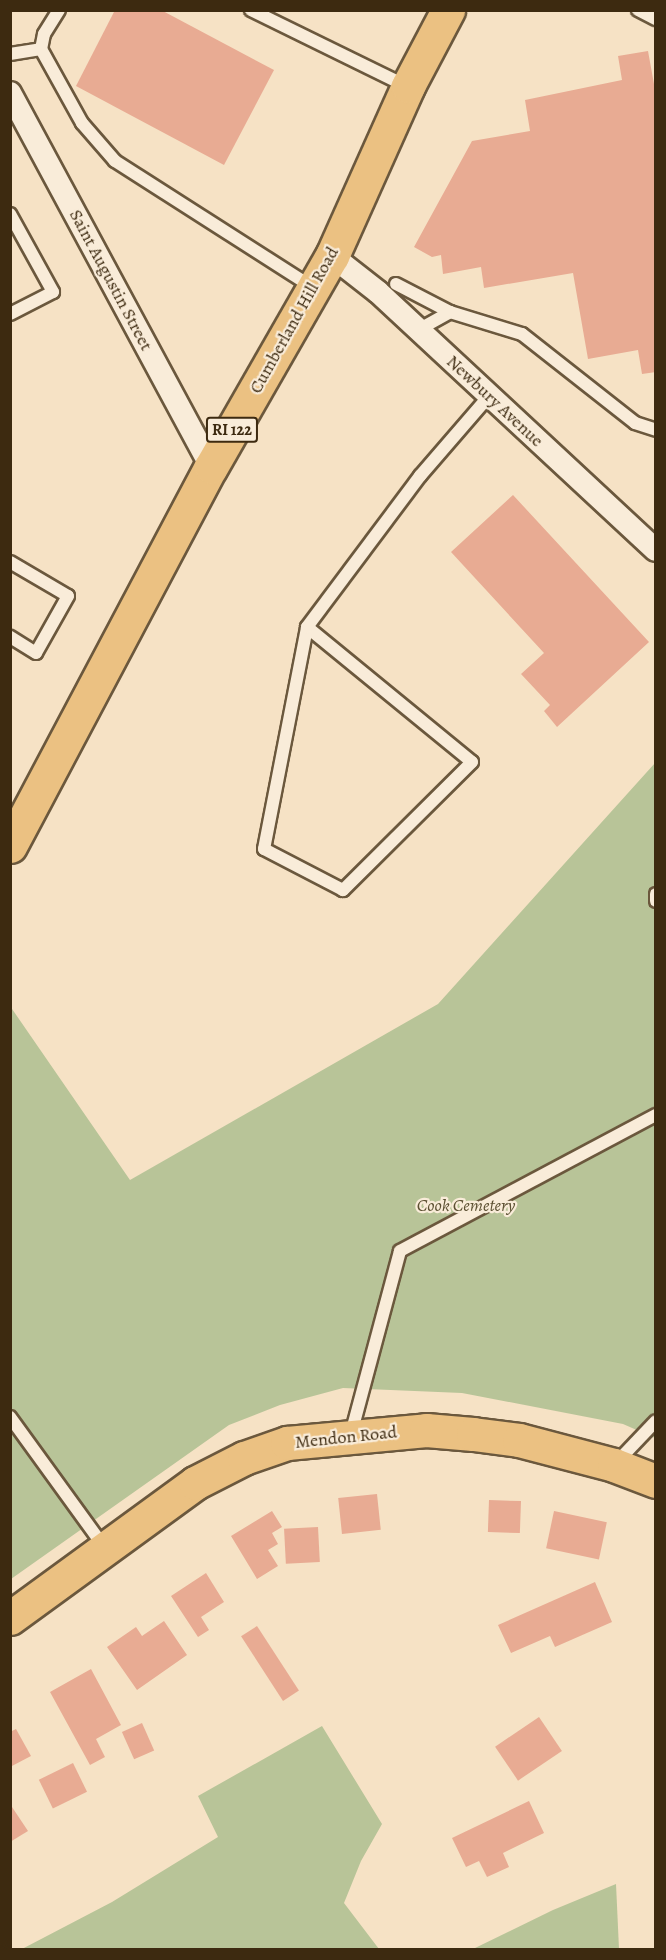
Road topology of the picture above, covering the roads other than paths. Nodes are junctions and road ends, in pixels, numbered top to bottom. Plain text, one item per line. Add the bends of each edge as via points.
1 (59, 10) edge
2 (251, 10) edge
3 (448, 10) edge
4 (638, 10) edge
5 (656, 19) edge
6 (41, 49) junction
7 (10, 54) edge
8 (408, 86) junction
9 (10, 93) edge
10 (10, 214) edge
11 (332, 256) junction
12 (396, 284) dead end
13 (313, 288) junction
14 (450, 312) junction
15 (10, 314) edge
16 (418, 330) junction
17 (489, 396) junction
18 (656, 430) edge
19 (211, 467) junction
20 (656, 550) edge
21 (10, 562) edge
22 (307, 627) junction
23 (10, 638) edge
24 (10, 846) edge
25 (656, 894) edge
26 (656, 901) edge
27 (656, 1115) edge
28 (10, 1417) edge
29 (656, 1422) edge
30 (351, 1434) junction
31 (614, 1465) junction
32 (656, 1481) edge
33 (105, 1548) junction
34 (10, 1618) edge

1 - 6 lane via 44,34
2 - 8 lane
3 - 8 main road, Cumberland Hill Road / RI 122
4 - 5 lane
6 - 7 lane
6 - 13 lane via 81,123 115,161
8 - 11 main road, Cumberland Hill Road / RI 122
9 - 19 street, Saint Augustin Street
10 - 15 lane via 53,292
11 - 13 main road, Cumberland Hill Road / RI 122
11 - 16 street, Newbury Avenue
12 - 14 lane
13 - 19 main road, Cumberland Hill Road / RI 122
14 - 16 lane
14 - 18 lane via 522,334 635,423
16 - 17 street, Newbury Avenue
17 - 20 street, Newbury Avenue
17 - 22 lane via 420,476
19 - 24 main road, Cumberland Hill Road / RI 122
21 - 23 lane via 68,596 36,653
22 - 22 lane via 264,849 343,890 472,762
25 - 26 lane
27 - 30 lane via 400,1251
28 - 33 lane
29 - 31 lane
30 - 31 main road, Mendon Road via 426,1430 473,1434 519,1440
30 - 33 main road, Mendon Road via 287,1443 244,1458 195,1484
31 - 32 main road, Mendon Road
33 - 34 main road, Mendon Road

